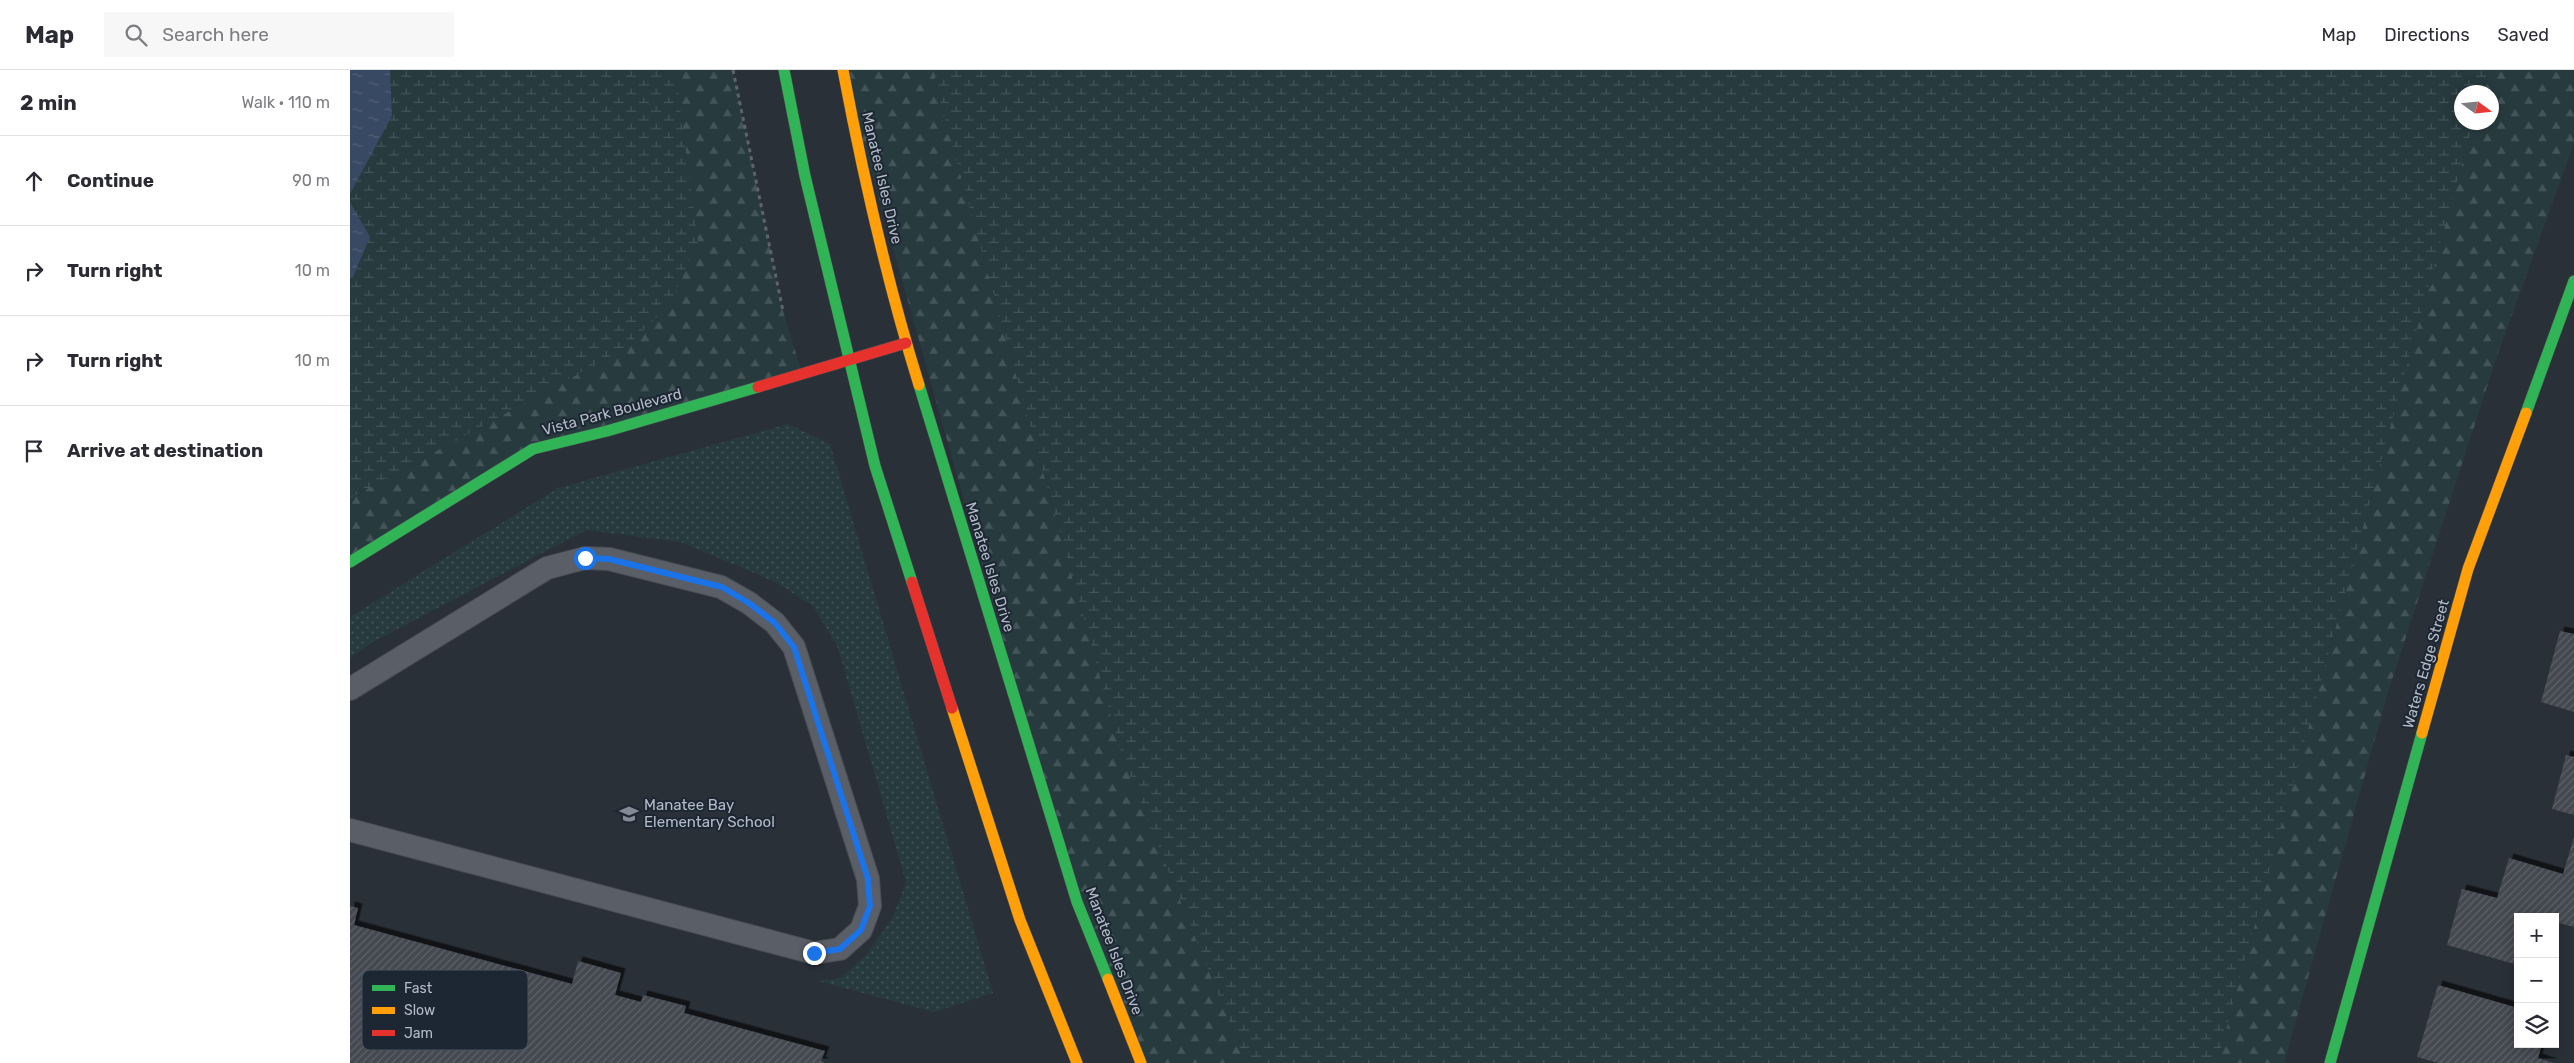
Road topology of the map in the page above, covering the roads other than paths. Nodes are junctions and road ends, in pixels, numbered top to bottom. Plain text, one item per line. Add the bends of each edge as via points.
1 (784, 70) edge
2 (843, 70) edge
3 (2574, 281) edge
4 (906, 343) junction
5 (849, 360) junction
6 (350, 562) edge
7 (350, 688) edge
8 (350, 830) edge
9 (1077, 1063) edge
10 (1141, 1063) edge
11 (2330, 1063) edge

1 - 5 street via 805,176
2 - 4 street, Manatee Isles Drive via 858,150
3 - 11 street, Waters Edge Street via 2468,568
4 - 5 street, Vista Park Boulevard
4 - 10 street, Manatee Isles Drive via 1077,902
5 - 6 street, Vista Park Boulevard via 608,431 533,449
5 - 9 street via 874,466 1014,901
7 - 8 lane via 547,568 585,558 609,559 722,587 775,623 794,647 868,879 870,906 861,930 840,949 814,953

